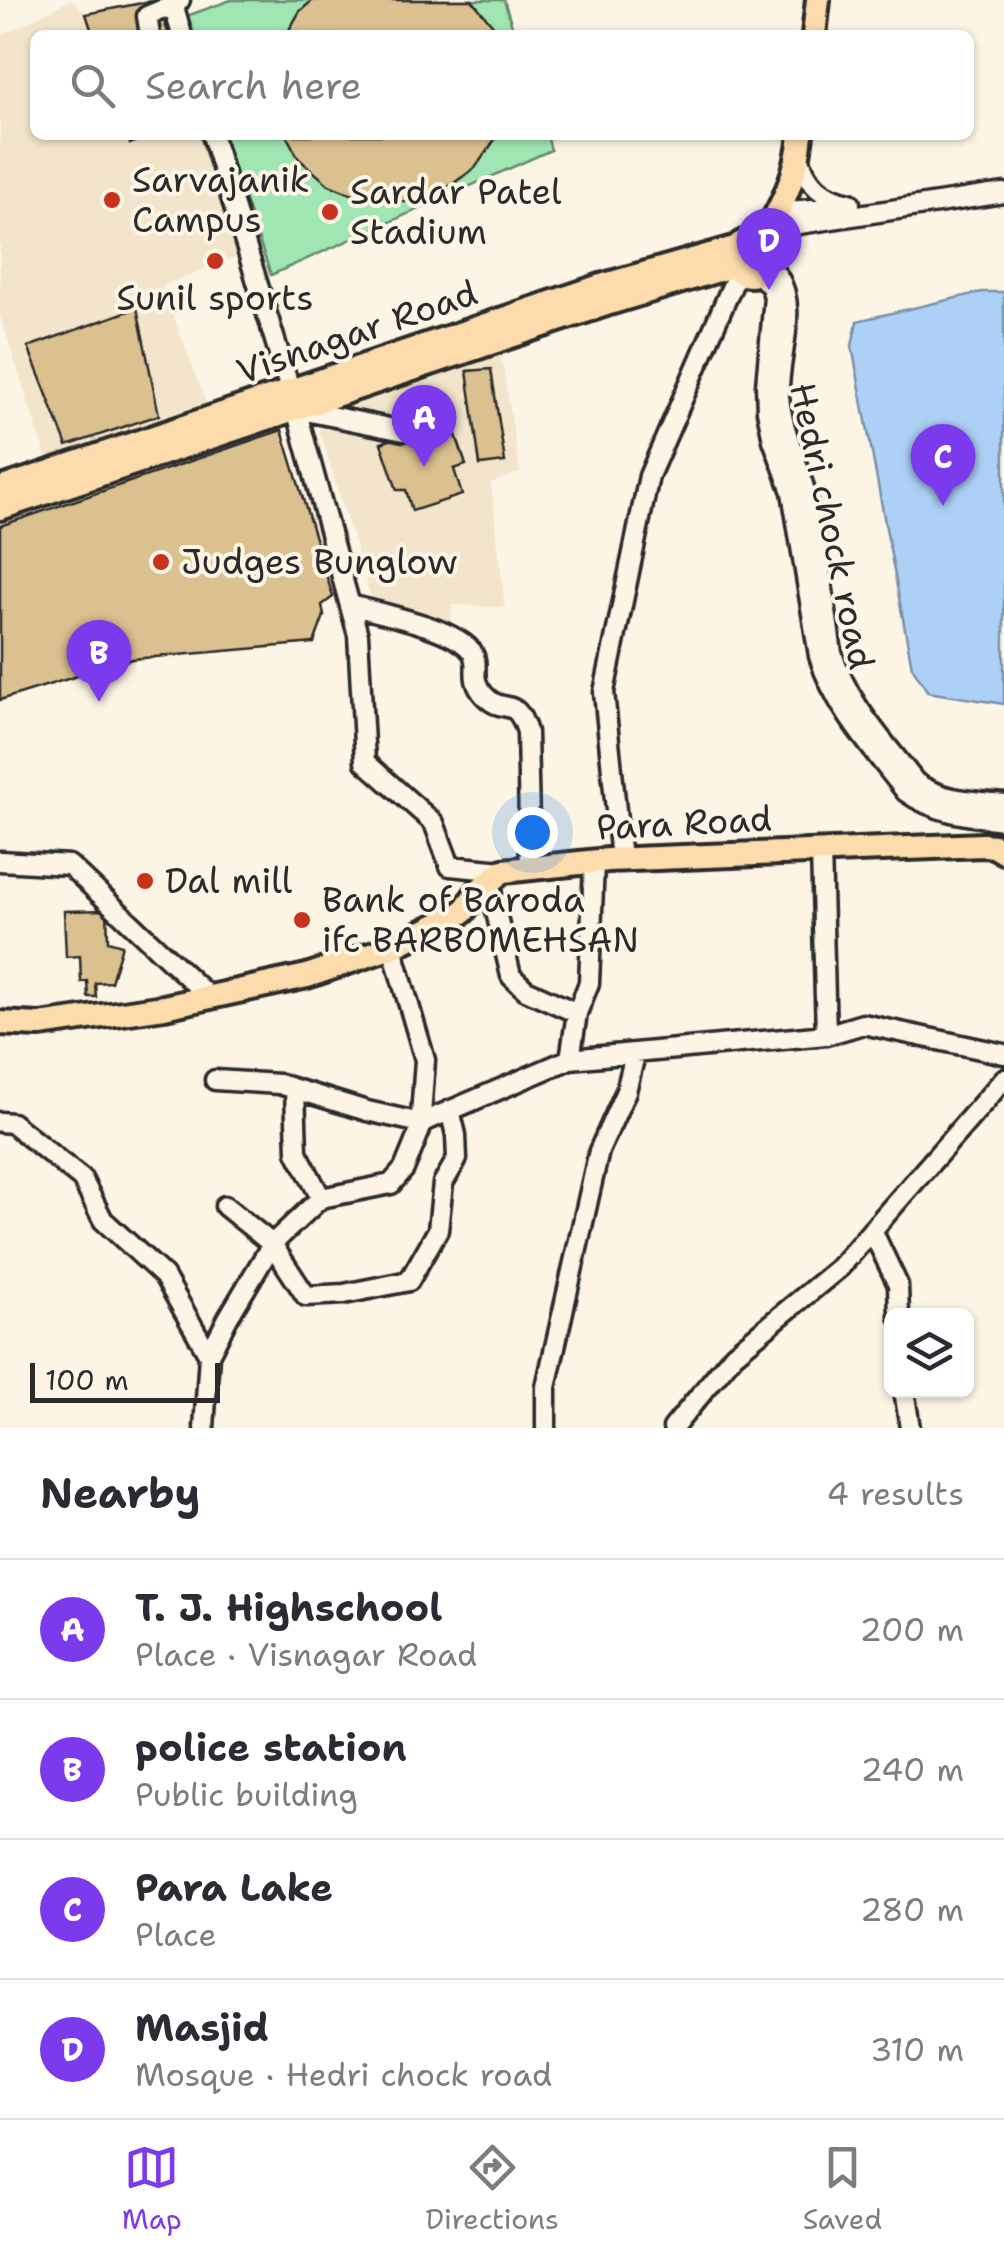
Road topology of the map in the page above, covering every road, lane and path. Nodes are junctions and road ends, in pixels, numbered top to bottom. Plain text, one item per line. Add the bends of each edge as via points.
1 (818, 0) edge
2 (177, 4) edge
3 (149, 30) edge
4 (181, 30) edge
5 (815, 30) edge
6 (214, 140) edge
7 (800, 146) edge
8 (1004, 182) edge
9 (1004, 193) edge
10 (861, 205) junction
11 (778, 212) junction
12 (751, 259) junction
13 (293, 400) junction
14 (404, 431) dead end
15 (0, 489) edge
16 (0, 508) edge
17 (350, 605) junction
18 (1004, 804) edge
19 (1004, 820) edge
20 (997, 844) edge
21 (821, 852) junction
22 (621, 860) junction
23 (0, 861) edge
24 (594, 862) junction
25 (530, 868) junction
26 (496, 877) junction
27 (392, 947) junction
28 (210, 997) junction
29 (578, 1012) junction
30 (0, 1023) edge
31 (826, 1035) junction
32 (1004, 1054) edge
33 (635, 1055) junction
34 (570, 1059) junction
35 (1004, 1079) edge
36 (215, 1080) dead end
37 (295, 1089) junction
38 (450, 1110) junction
39 (0, 1122) edge
40 (421, 1123) junction
41 (321, 1198) junction
42 (225, 1206) dead end
43 (872, 1230) junction
44 (272, 1244) junction
45 (898, 1308) edge
46 (210, 1355) junction
47 (905, 1398) edge
48 (204, 1428) edge
49 (546, 1428) edge
50 (674, 1428) edge
51 (910, 1428) edge

1 - 5 main road
2 - 3 street via 146,16
2 - 4 street
6 - 13 street
7 - 10 street via 810,183 820,193
7 - 11 main road
8 - 10 street
9 - 12 street via 798,224
10 - 11 street
11 - 12 main road
12 - 13 main road, Visnagar Road
12 - 18 street, Hedri chock road via 782,283 787,297 780,410 804,488 839,675 926,790
12 - 19 street, Hedri chock road via 774,297 767,412 794,505 826,680 906,792 948,812
12 - 22 street via 650,476 604,692
13 - 14 street
13 - 15 main road, Visnagar Road
13 - 16 main road, Visnagar Road
13 - 17 street
17 - 25 street via 440,630 468,646 481,692 522,715
17 - 26 street via 358,635 365,762 434,823 450,866
20 - 21 main road, Para Road
21 - 22 main road, Para Road
21 - 31 street
22 - 24 main road, Para Road
23 - 28 street via 69,865
24 - 25 main road, Para Road
24 - 29 street via 588,983
25 - 26 main road, Para Road
26 - 27 main road via 463,912
26 - 29 street via 512,976 526,990
27 - 28 main road via 307,976
27 - 40 street via 425,1060
28 - 30 main road via 40,1026
29 - 34 street
31 - 32 street via 863,1024
31 - 33 street
33 - 34 street
33 - 49 street via 599,1151 546,1387
34 - 38 street
35 - 43 street
36 - 37 street
37 - 40 street
37 - 41 street via 297,1152
38 - 40 street
38 - 44 street via 457,1158 443,1183 438,1230 410,1281 306,1296
39 - 46 street via 12,1123 82,1180 103,1220 164,1276
40 - 41 street via 404,1169 390,1184
41 - 44 street
42 - 44 street
43 - 45 street via 898,1284
43 - 50 street via 840,1267 734,1354
44 - 46 street
46 - 48 street
47 - 51 street

